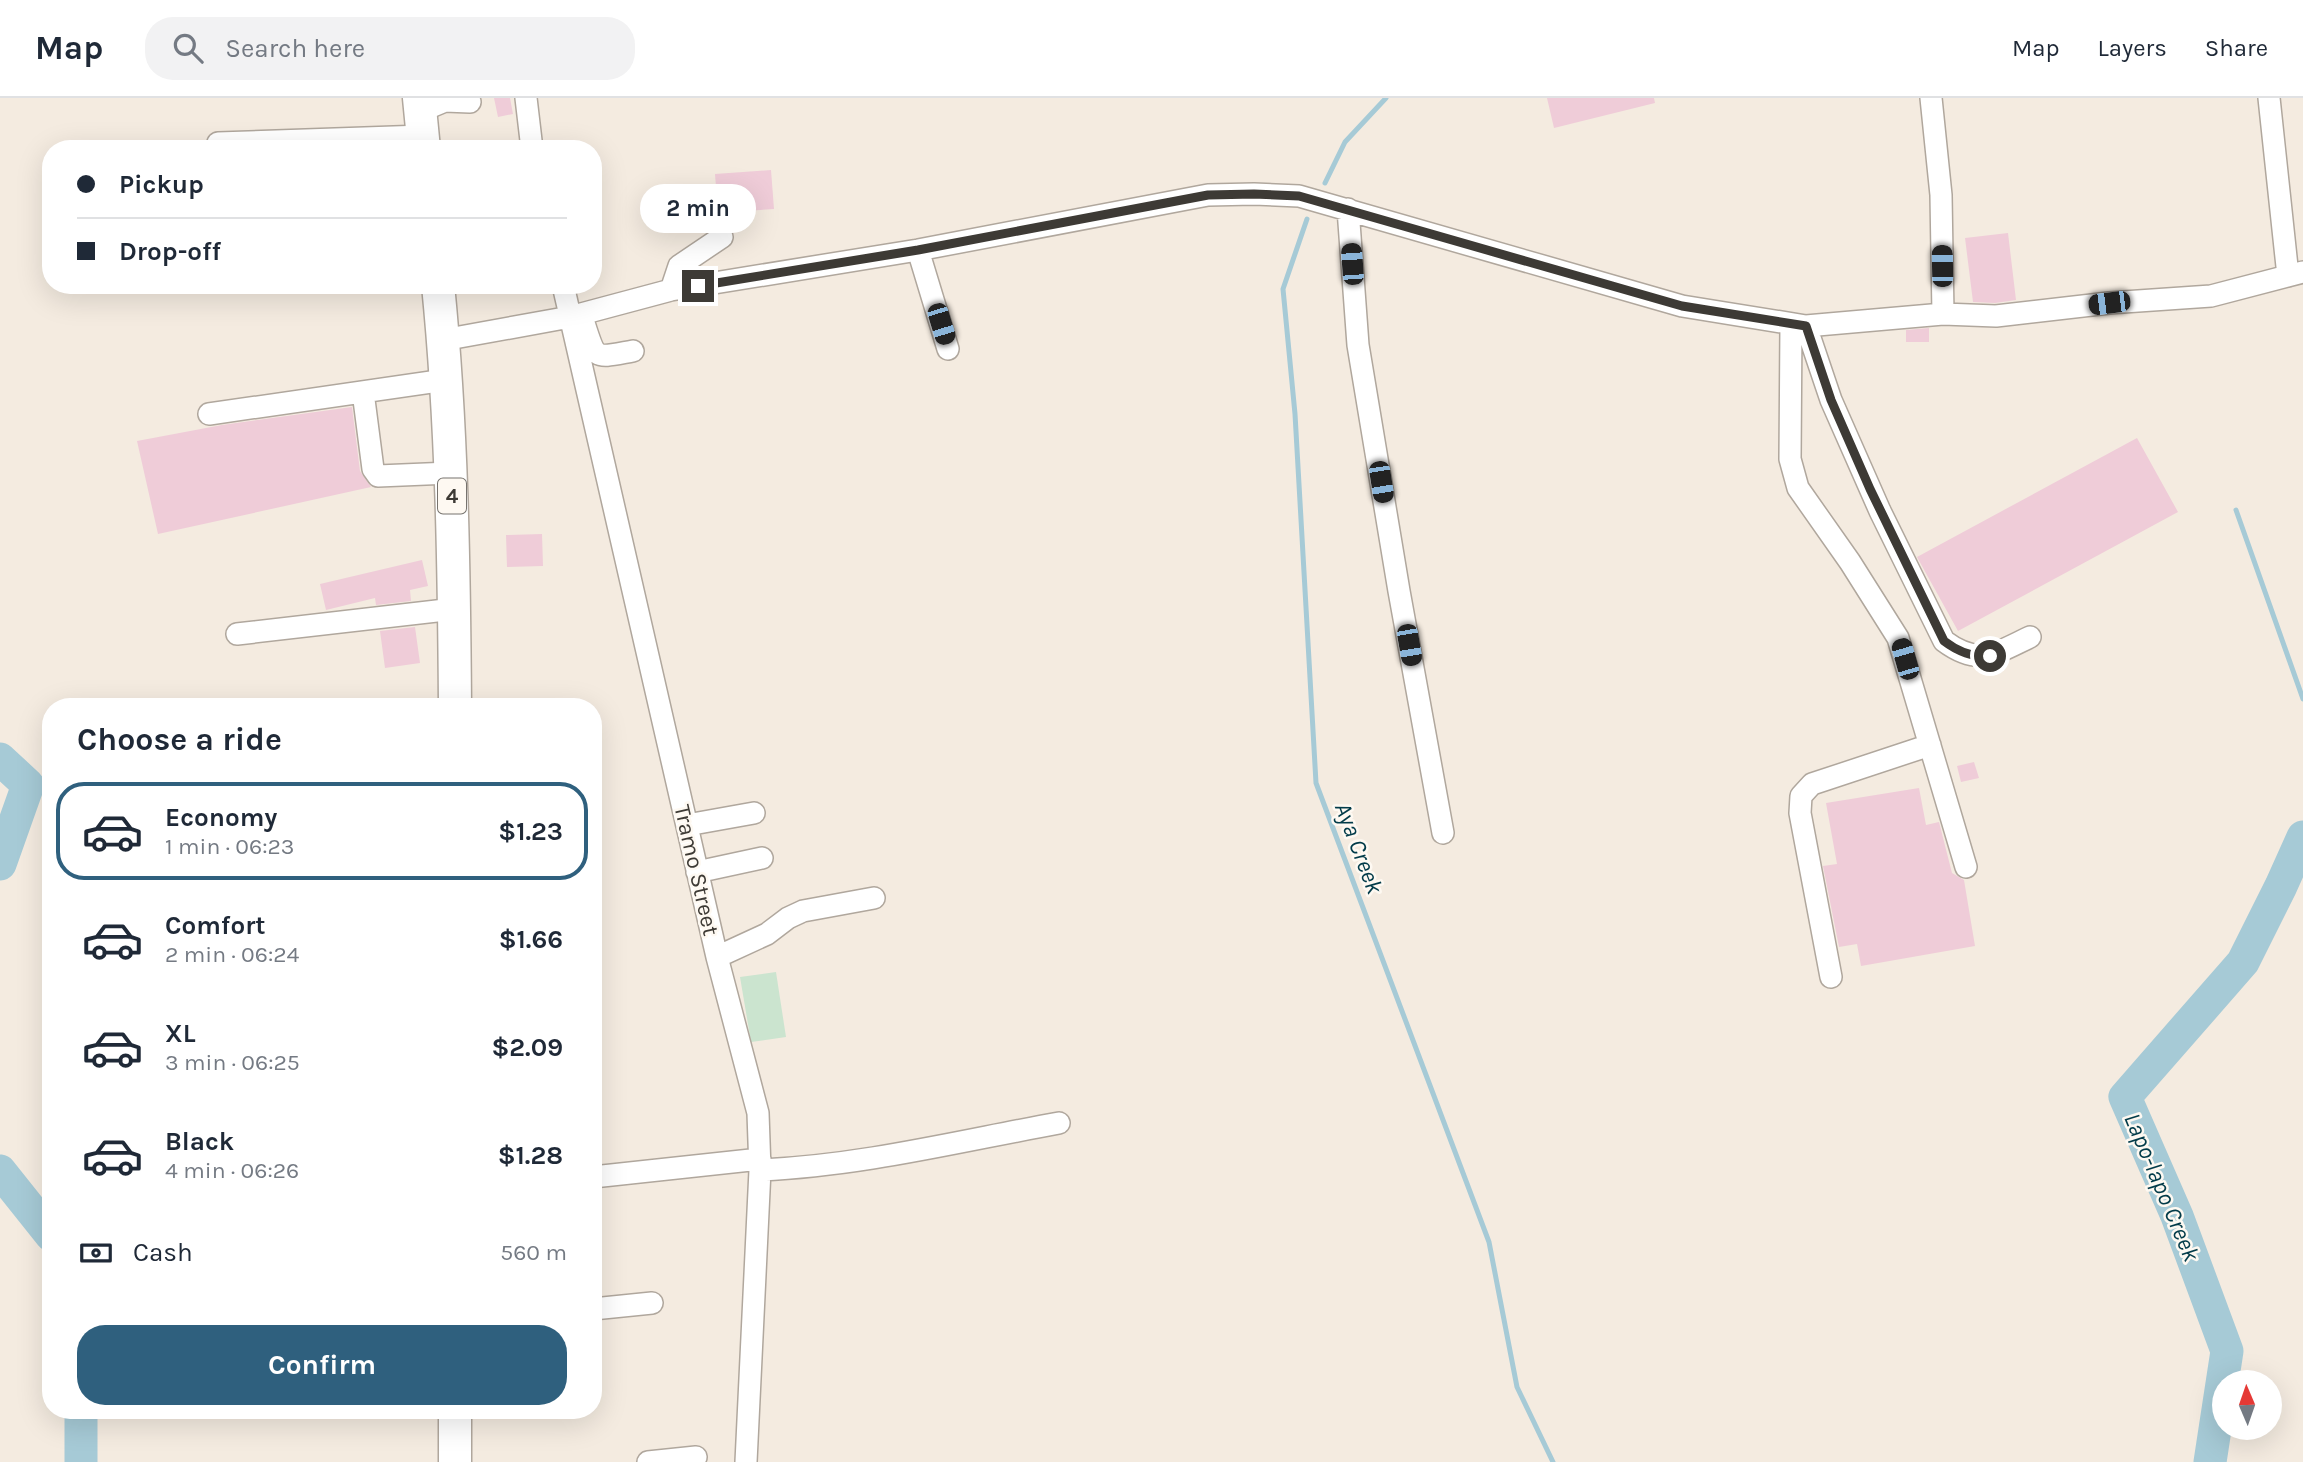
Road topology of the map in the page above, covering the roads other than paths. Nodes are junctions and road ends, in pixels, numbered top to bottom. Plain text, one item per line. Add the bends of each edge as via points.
1 (526, 98) edge
2 (1931, 98) edge
3 (2269, 98) edge
4 (470, 102) dead end
5 (422, 124) edge
6 (250, 140) edge
7 (531, 140) edge
8 (1348, 209) junction
9 (722, 237) dead end
10 (918, 250) junction
11 (2295, 274) edge
12 (671, 290) junction
13 (439, 294) edge
14 (567, 294) edge
15 (1943, 314) junction
16 (576, 316) junction
17 (1799, 325) junction
18 (443, 340) junction
19 (948, 349) dead end
20 (633, 351) dead end
21 (445, 380) junction
22 (363, 392) junction
23 (209, 414) dead end
24 (450, 473) junction
25 (454, 609) junction
26 (237, 634) dead end
27 (2030, 637) dead end
28 (455, 698) edge
29 (1930, 746) junction
30 (754, 813) dead end
31 (687, 824) junction
32 (1443, 833) dead end
33 (762, 858) dead end
34 (1966, 867) dead end
35 (697, 872) junction
36 (874, 898) dead end
37 (717, 957) junction
38 (1831, 977) dead end
39 (1059, 1123) dead end
40 (760, 1164) junction
41 (602, 1176) edge
42 (652, 1303) dead end
43 (602, 1308) edge
44 (455, 1419) edge
45 (696, 1457) dead end
46 (454, 1462) edge
47 (648, 1462) edge
48 (747, 1462) edge

1 - 7 street
2 - 15 street via 1941,195
3 - 11 street
4 - 5 street via 445,102
5 - 6 street
8 - 10 street via 1299,196 1208,195
8 - 17 street via 1682,306
8 - 32 street via 1358,345
9 - 12 street via 679,266
10 - 12 street
10 - 19 street
11 - 15 street via 2210,296 1996,316
12 - 16 street
13 - 18 highway, 4
14 - 16 street, Tramo Street
15 - 17 street
16 - 18 street
16 - 20 street via 598,355
16 - 31 street, Tramo Street
17 - 27 street via 1880,511 1944,641 1979,657
17 - 29 street via 1790,459 1798,488 1898,638
18 - 21 highway, 4
21 - 22 street
21 - 24 highway, 4
22 - 23 street
22 - 24 street via 373,469 378,476
24 - 25 highway, 4
25 - 26 street
25 - 28 highway, 4
29 - 34 street
29 - 38 street via 1812,784 1801,796 1800,813
30 - 31 street
31 - 35 street, Tramo Street
33 - 35 street
35 - 37 street, Tramo Street
36 - 37 street via 803,911
37 - 40 street, Tramo Street via 758,1113
39 - 40 street via 799,1168
40 - 41 street
40 - 48 street, Tramo Street
42 - 43 street
44 - 46 highway
45 - 47 street

